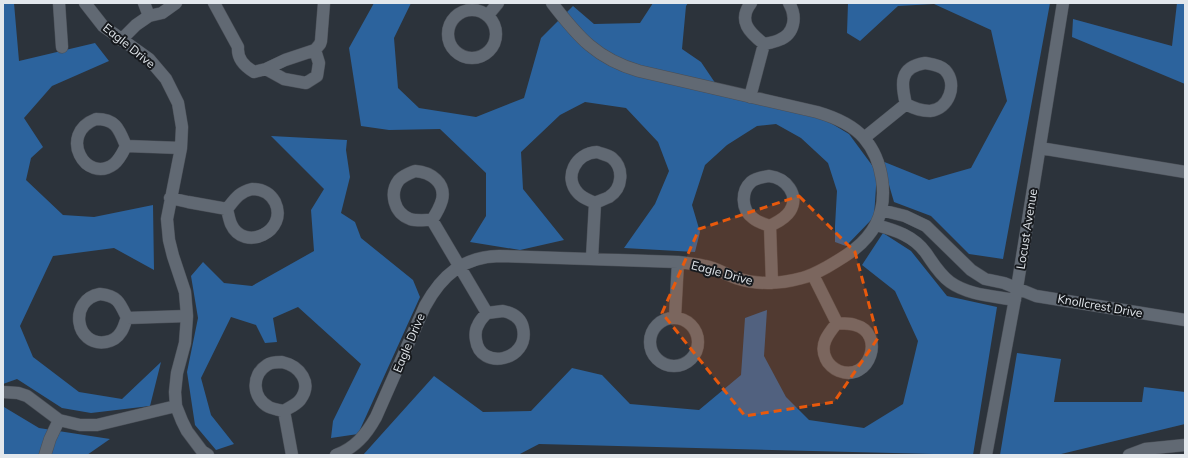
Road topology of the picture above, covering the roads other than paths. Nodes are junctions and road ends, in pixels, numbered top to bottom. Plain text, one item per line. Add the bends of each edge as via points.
1 (59, 3) edge
2 (85, 3) edge
3 (144, 3) edge
4 (176, 3) edge
5 (214, 3) edge
6 (324, 3) edge
7 (498, 3) edge
8 (751, 3) edge
9 (789, 3) edge
10 (1062, 3) edge
11 (557, 5) edge
12 (488, 15) junction
13 (149, 16) junction
14 (121, 40) junction
15 (764, 44) junction
16 (62, 47) dead end
17 (315, 50) junction
18 (266, 70) junction
19 (750, 96) junction
20 (906, 104) junction
21 (864, 138) junction
22 (126, 146) junction
23 (181, 148) junction
24 (1040, 148) junction
25 (1185, 172) edge
26 (170, 198) junction
27 (595, 202) junction
28 (227, 208) junction
29 (881, 210) junction
30 (432, 220) junction
31 (876, 225) junction
32 (770, 226) junction
33 (592, 258) junction
34 (678, 262) junction
35 (459, 266) junction
36 (813, 274) junction
37 (772, 283) junction
38 (1017, 288) junction
39 (1015, 300) junction
40 (487, 312) junction
41 (187, 316) junction
42 (675, 317) junction
43 (127, 318) junction
44 (1185, 320) edge
45 (837, 323) junction
46 (3, 392) edge
47 (176, 406) junction
48 (284, 411) junction
49 (59, 420) junction
50 (1185, 445) edge
51 (203, 454) edge
52 (45, 455) edge
53 (292, 455) edge
54 (336, 455) edge
55 (986, 455) edge
56 (1129, 455) edge

1 - 16 street
2 - 14 street, Eagle Drive via 103,26
3 - 13 street
4 - 13 street via 162,13
5 - 18 street via 238,47 237,54 242,61 254,72
6 - 17 street via 321,41
7 - 12 street
8 - 15 street via 747,8 745,22 751,34
9 - 15 street via 793,10 792,29 782,39
10 - 24 street, Locust Avenue
11 - 19 street, Eagle Drive via 587,44 602,56 639,71
12 - 12 street via 470,10 461,12 451,20 447,31 455,52 462,57 475,58 488,54 495,44 496,36
13 - 14 street
14 - 23 street, Eagle Drive via 149,59 170,85 178,103 182,123
15 - 19 street
17 - 18 street via 284,60
17 - 18 street via 319,63 317,76 306,82 284,79
19 - 21 street, Eagle Drive via 833,117 852,127
20 - 20 street via 902,87 905,74 910,68 925,63 945,70 951,80 951,91 941,107 928,111
20 - 21 street
21 - 29 street, Eagle Drive via 881,173
22 - 22 street via 119,129 113,123 102,119 88,122 77,139 80,157 87,165 102,169 115,163
22 - 23 street
23 - 26 street, Eagle Drive
24 - 25 street
24 - 38 street, Locust Avenue
26 - 28 street
26 - 41 street, Eagle Drive via 167,219 169,240 185,292
27 - 27 street via 615,192 620,174 613,159 597,152 586,154 578,161 571,174 580,196
27 - 33 street
28 - 28 street via 236,231 250,238 262,236 273,227 278,207 273,198 259,189 252,189 238,194
29 - 31 street, Eagle Drive
29 - 38 street, Knollcrest Drive via 920,222 970,270 981,277
30 - 30 street via 410,219 398,210 394,193 399,180 408,174 423,171 439,182 443,198
30 - 35 street
31 - 36 street, Eagle Drive via 851,254
31 - 39 street via 897,231 912,239 945,278 958,287
32 - 32 street via 785,217 790,211 793,199 790,187 775,176 759,178 752,182 744,198 744,205 753,218
32 - 37 street
33 - 34 street, Eagle Drive
33 - 35 street, Eagle Drive via 486,256
34 - 37 street, Eagle Drive via 704,266 753,283
34 - 42 street
35 - 40 street
35 - 54 street, Eagle Drive via 436,287 425,306 371,427 352,447
36 - 37 street, Eagle Drive
36 - 45 street
38 - 39 street, Locust Avenue
38 - 44 street, Knollcrest Drive via 1036,296
39 - 55 street, Locust Avenue
40 - 40 street via 476,329 476,343 479,349 485,355 498,358 516,353 523,340 524,330 520,320 509,312
41 - 43 street
41 - 47 street, Eagle Drive via 185,343 176,373
42 - 42 street via 660,322 653,330 650,349 661,362 677,366 694,357 699,344 695,330 689,323
43 - 43 street via 120,302 108,295 100,294 87,299 78,318 84,334 101,343 117,338
45 - 45 street via 824,341 827,362 844,373 860,369 866,365 872,353 871,338 861,327
46 - 49 street via 27,396
47 - 49 street via 97,425 80,425
47 - 51 street, Eagle Drive via 182,421
48 - 48 street via 301,398 305,383 302,375 290,364 268,364 258,373 255,389 267,406
48 - 53 street
49 - 52 street
50 - 56 street via 1145,449

